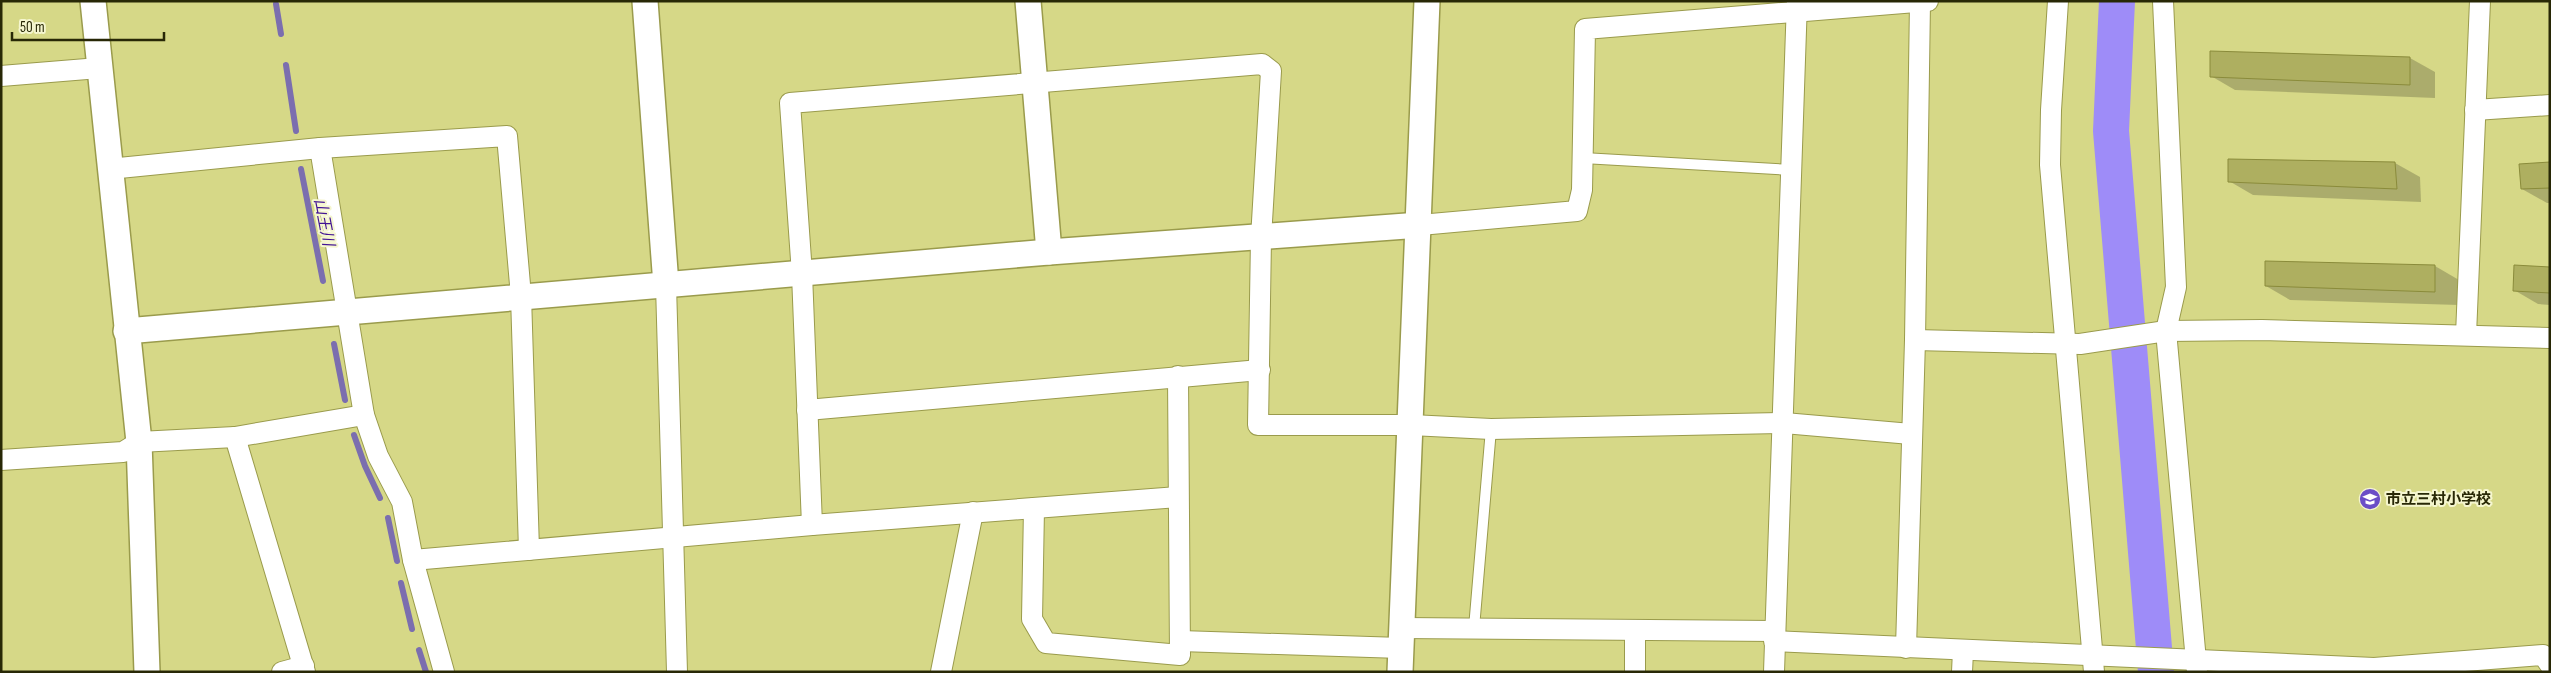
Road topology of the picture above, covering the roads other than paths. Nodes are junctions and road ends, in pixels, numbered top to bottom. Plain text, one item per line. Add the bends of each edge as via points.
1 (93, 1) edge
2 (645, 1) edge
3 (1028, 1) edge
4 (1427, 1) edge
5 (1928, 1) edge
6 (2058, 1) edge
7 (2163, 1) edge
8 (2480, 1) edge
9 (1920, 2) edge
10 (1797, 6) edge
11 (99, 68) junction
12 (1, 76) edge
13 (1034, 84) junction
14 (2550, 105) edge
15 (2475, 110) junction
16 (314, 149) junction
17 (1582, 158) junction
18 (109, 169) junction
19 (1792, 170) junction
20 (1420, 225) junction
21 (1261, 238) junction
22 (1048, 252) junction
23 (802, 274) junction
24 (666, 285) junction
25 (521, 296) junction
26 (345, 313) junction
27 (126, 331) junction
28 (2157, 333) junction
29 (2466, 335) junction
30 (2550, 338) edge
31 (1915, 340) junction
32 (2064, 344) junction
33 (1260, 370) junction
34 (1178, 376) junction
35 (807, 410) junction
36 (364, 415) junction
37 (1784, 423) junction
38 (1411, 424) junction
39 (1491, 429) junction
40 (1911, 434) junction
41 (235, 437) junction
42 (138, 442) junction
43 (1, 460) edge
44 (1178, 497) junction
45 (1034, 508) junction
46 (972, 512) junction
47 (812, 525) junction
48 (674, 537) junction
49 (529, 550) junction
50 (413, 560) junction
51 (1474, 628) junction
52 (1635, 630) junction
53 (1775, 636) junction
54 (1180, 640) junction
55 (1906, 648) junction
56 (1401, 649) edge
57 (1963, 651) junction
58 (2094, 664) edge
59 (2550, 665) edge
60 (2197, 666) edge
61 (2436, 668) edge
62 (305, 669) edge
63 (146, 672) edge
64 (282, 672) edge
65 (444, 672) edge
66 (677, 672) edge
67 (941, 672) edge
68 (1635, 672) edge
69 (1774, 672) edge
70 (1962, 672) edge

1 - 11 street
2 - 24 street
3 - 13 street
4 - 20 street
5 - 9 street
6 - 32 street via 2050,165
7 - 28 street via 2176,287
8 - 15 street
9 - 10 street
9 - 31 street
10 - 17 street via 1585,29
10 - 19 street
11 - 12 street
11 - 18 street
13 - 21 street via 1262,64 1271,71
13 - 22 street
13 - 23 street via 790,103
14 - 15 street
15 - 29 street
16 - 18 street
16 - 25 street via 507,136
16 - 26 street
17 - 19 lane
17 - 20 street via 1582,190 1577,211
18 - 27 street
19 - 37 street
20 - 21 street
20 - 38 street
21 - 22 street
21 - 33 street
22 - 23 street
23 - 24 street
23 - 35 street
24 - 25 street
24 - 48 street
25 - 26 street
25 - 49 street
26 - 27 street
26 - 36 street
27 - 42 street
28 - 29 street via 2262,330
28 - 32 street
28 - 60 street
29 - 30 street
31 - 32 street
31 - 40 street
32 - 58 street
33 - 34 street
33 - 38 street via 1258,425
34 - 35 street
34 - 44 street
35 - 47 street
36 - 41 street
36 - 50 street via 378,456 402,502
37 - 39 street
37 - 40 street
37 - 53 street
38 - 39 street
38 - 56 street
39 - 51 lane
40 - 55 street
41 - 42 street
41 - 62 street
42 - 43 street via 123,452
42 - 63 street
44 - 45 street
44 - 54 street
45 - 46 street
45 - 54 street via 1032,619 1046,643 1180,655
46 - 47 street
46 - 67 street
47 - 48 street
48 - 49 street
48 - 66 street
49 - 50 street
50 - 65 street
51 - 52 street
51 - 56 street
52 - 53 street
52 - 68 street
53 - 55 street
53 - 69 street
54 - 56 street
55 - 57 street
57 - 58 street
57 - 70 street
58 - 60 street via 2124,658
59 - 61 street via 2543,655
60 - 61 street
62 - 64 street

